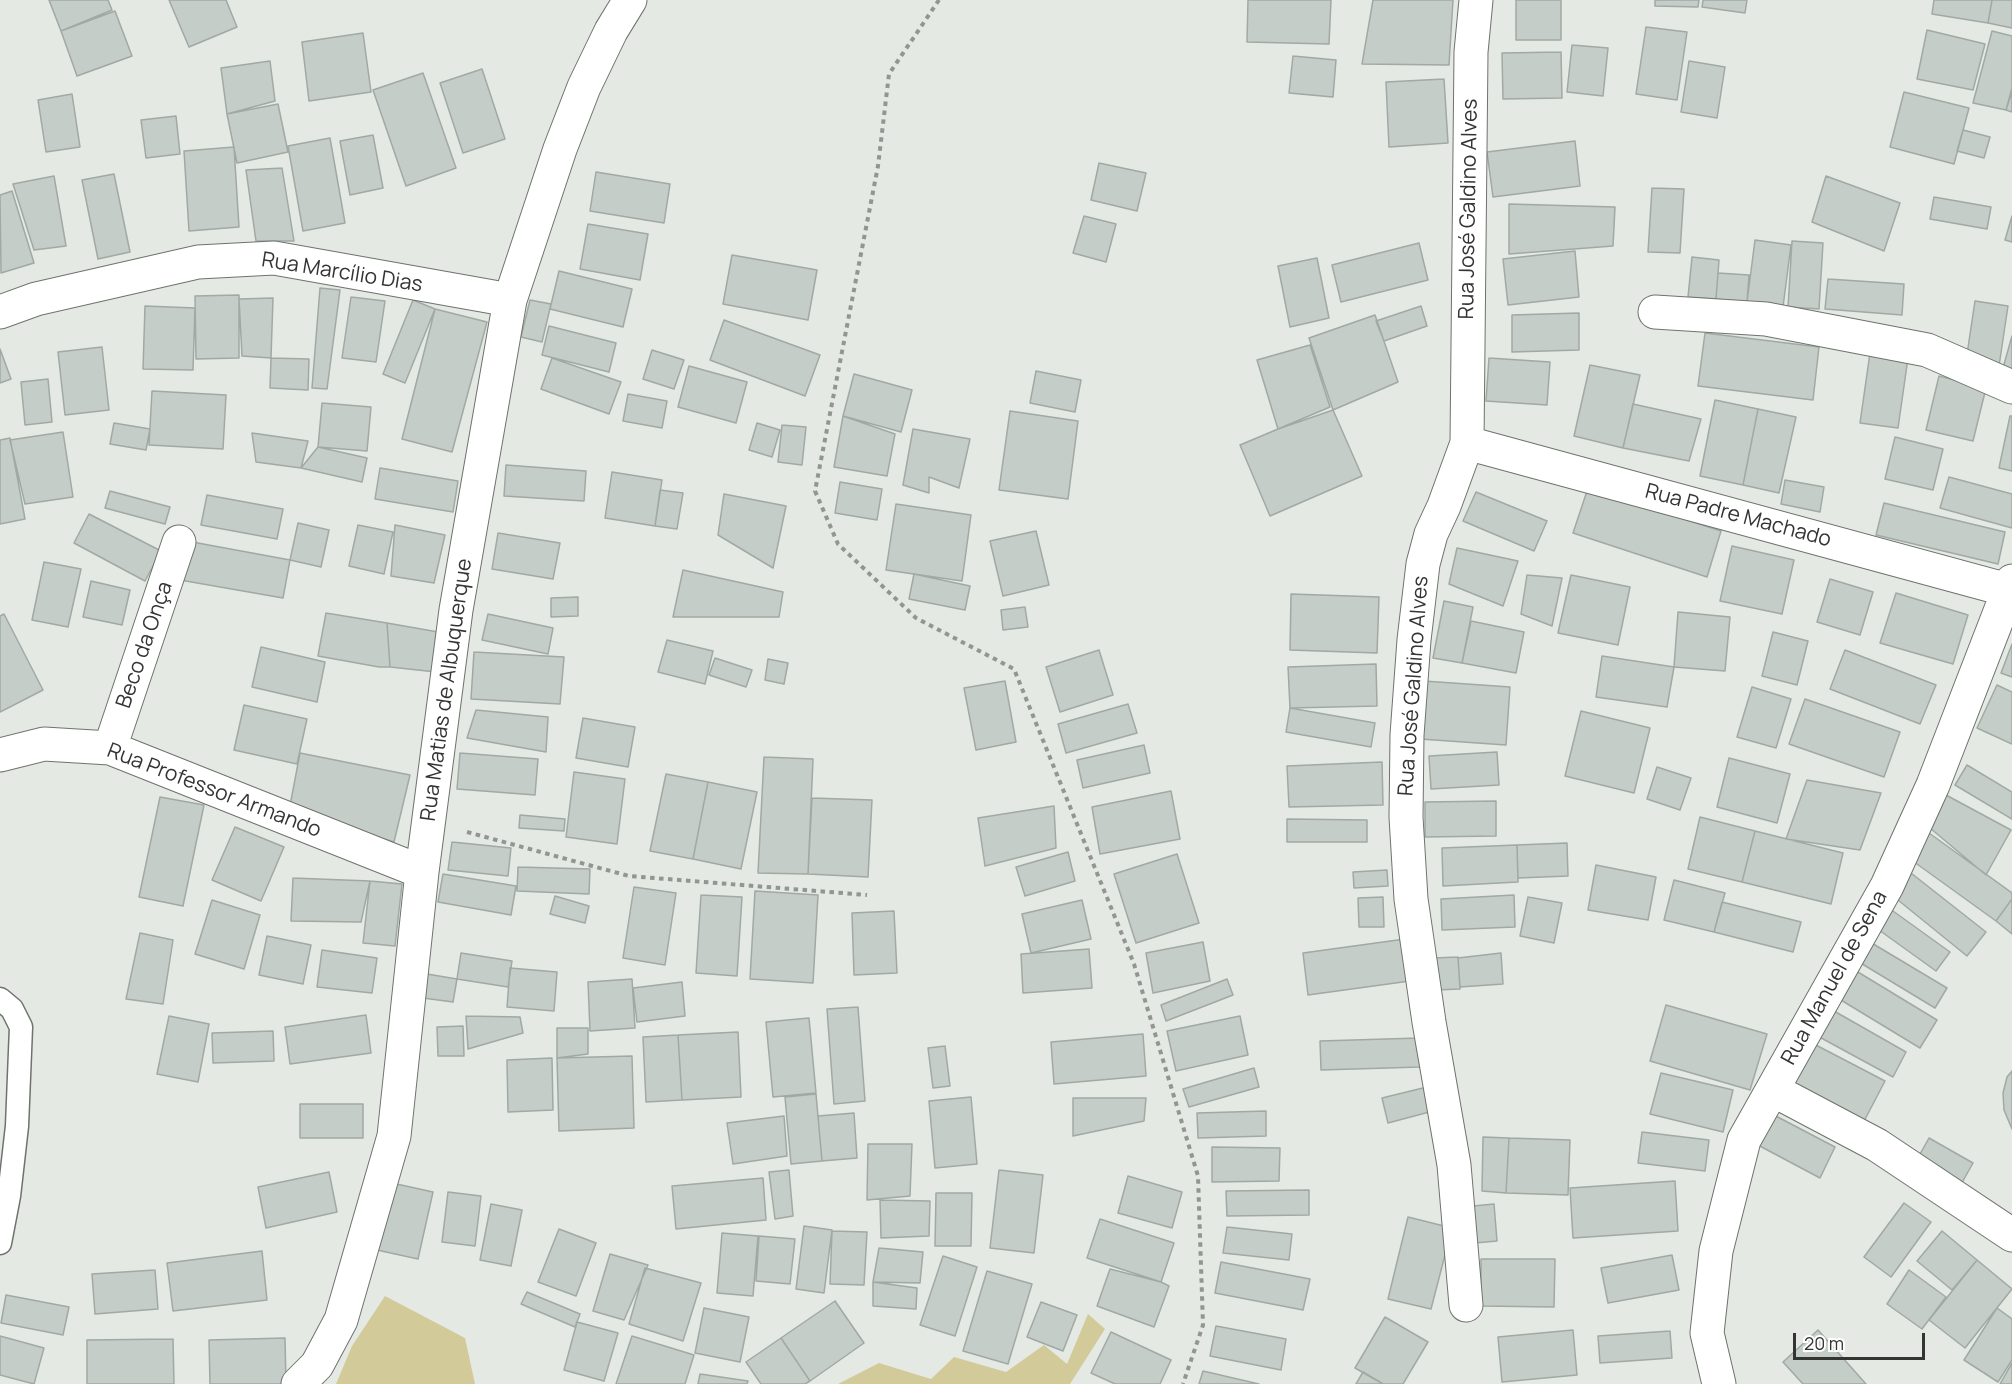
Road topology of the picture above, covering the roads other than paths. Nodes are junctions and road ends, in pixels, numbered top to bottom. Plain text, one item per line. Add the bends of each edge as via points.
1 (630, 0) edge
2 (1476, 0) edge
3 (510, 300) junction
4 (0, 312) edge
5 (1654, 312) dead end
6 (2012, 387) edge
7 (1467, 443) junction
8 (179, 542) dead end
9 (2010, 585) edge
10 (110, 748) junction
11 (0, 755) edge
12 (422, 872) junction
13 (0, 999) edge
14 (1773, 1090) junction
15 (2012, 1235) edge
16 (0, 1243) edge
17 (1466, 1305) dead end
18 (298, 1384) edge
19 (1719, 1384) edge

1 - 3 street, Rua Matias de Albuquerque via 584,87
2 - 7 street, Rua José Galdino Alves via 1471,52
3 - 4 street, Rua Marcílio Dias via 274,258 198,262 36,299
3 - 12 street, Rua Matias de Albuquerque via 456,610
5 - 6 street via 1766,319 1927,350
7 - 9 street, Rua Padre Machado
7 - 17 street, Rua José Galdino Alves via 1423,564 1407,735 1406,817 1411,898 1454,1165
8 - 10 street, Beco da Onça
9 - 14 street, Rua Manuel de Sena via 1933,785 1896,866
10 - 11 street, Rua Professor Armando via 44,744
10 - 12 street, Rua Professor Armando
12 - 18 street, Rua Matias de Albuquerque via 394,1136 341,1320 317,1365
13 - 16 lane via 12,1009 21,1027 17,1126
14 - 15 street via 1877,1145
14 - 19 street, Rua Manuel de Sena via 1744,1140 1716,1251 1707,1333

